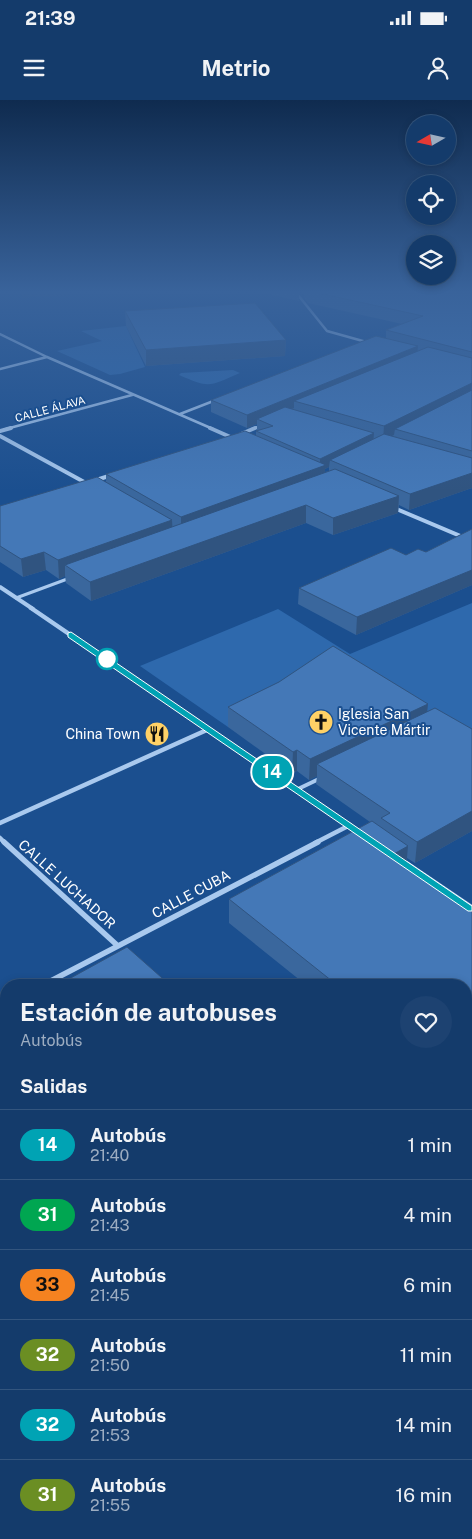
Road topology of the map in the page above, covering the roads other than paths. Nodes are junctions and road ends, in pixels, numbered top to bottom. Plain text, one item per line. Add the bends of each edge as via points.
1 (47, 357) joint
2 (0, 369) edge
3 (133, 395) junction
4 (225, 397) edge
5 (180, 414) junction
6 (267, 423) edge
7 (0, 431) edge
8 (0, 436) edge
9 (232, 438) junction
10 (223, 441) edge
11 (241, 442) edge
12 (114, 475) edge
13 (86, 483) junction
14 (78, 486) edge
15 (95, 488) edge
16 (389, 506) edge
17 (472, 542) edge
18 (71, 578) edge
19 (0, 587) edge
20 (16, 598) junction
21 (209, 729) junction
22 (324, 776) edge
23 (298, 789) junction
24 (0, 823) edge
25 (350, 825) junction
26 (366, 836) edge
27 (0, 838) edge
28 (399, 858) edge
29 (472, 908) edge
30 (118, 946) junction
31 (55, 979) edge

1 - 2 street
1 - 3 street
3 - 5 street
3 - 7 street, CALLE ÁLAVA
4 - 5 street
5 - 9 street
6 - 9 street
8 - 13 street
9 - 10 street
9 - 11 street
12 - 13 street
13 - 14 street
13 - 15 street
16 - 17 street
18 - 20 street
19 - 20 street
20 - 21 street
21 - 23 street
21 - 24 street
22 - 23 street
23 - 25 street
25 - 26 street
25 - 30 street, CALLE CUBA
27 - 30 street, CALLE LUCHADOR
28 - 29 street
30 - 31 street, CALLE CUBA

